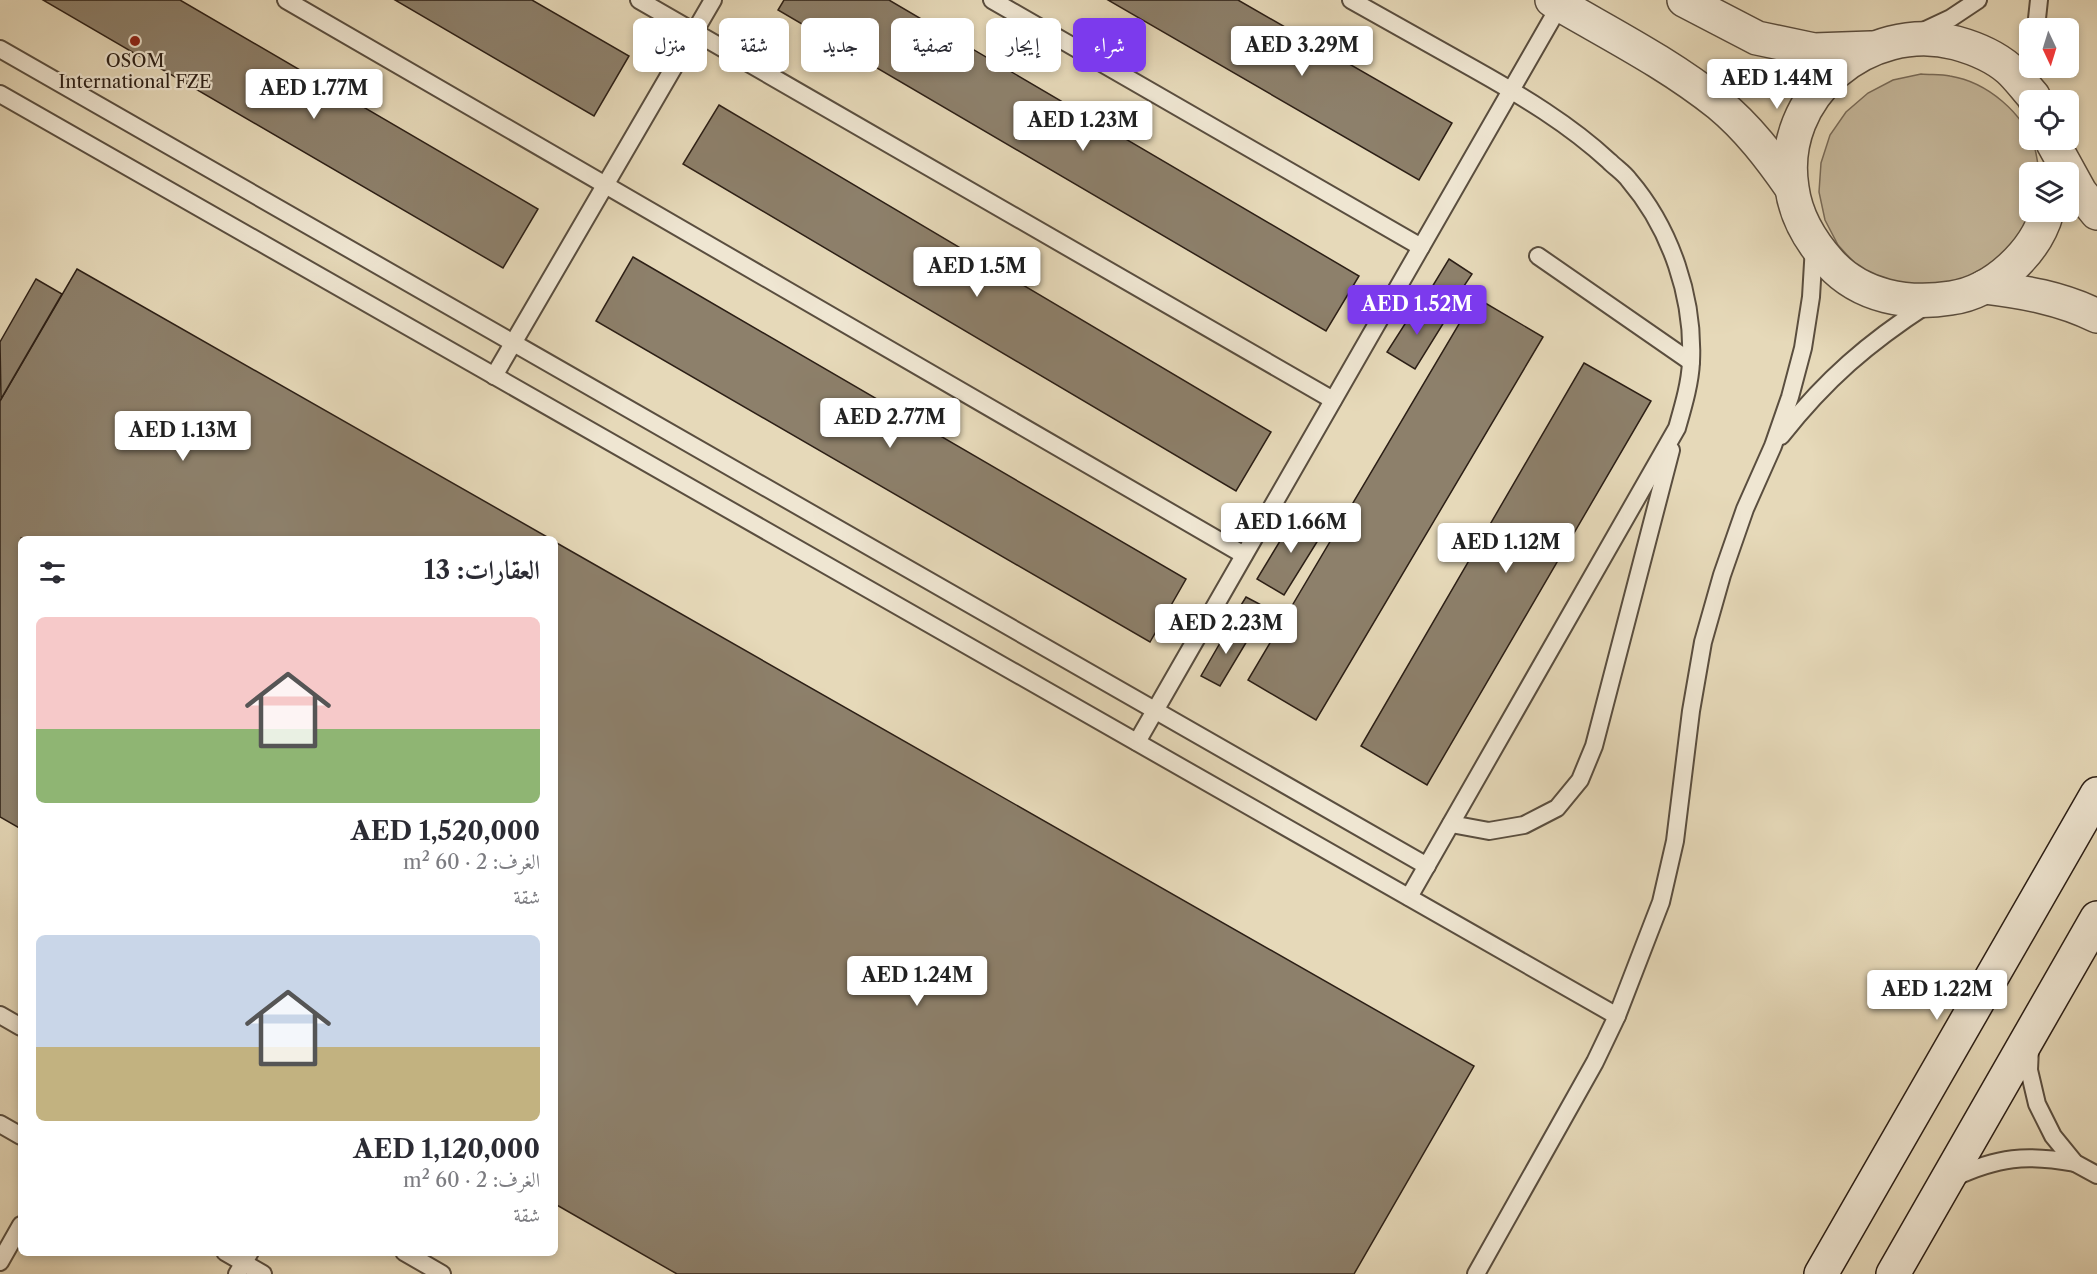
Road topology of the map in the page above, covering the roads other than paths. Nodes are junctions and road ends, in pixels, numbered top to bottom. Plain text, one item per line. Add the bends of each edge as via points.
1 (286, 0) edge
2 (639, 0) edge
3 (714, 0) edge
4 (992, 0) edge
5 (1351, 0) edge
6 (1684, 0) edge
7 (1978, 0) edge
8 (2039, 0) edge
9 (1556, 2) edge
10 (670, 18) edge
11 (703, 18) edge
12 (2037, 18) edge
13 (707, 39) edge
14 (1905, 39) junction
15 (1873, 48) junction
16 (0, 49) edge
17 (671, 72) edge
18 (2034, 88) edge
19 (1511, 90) junction
20 (0, 94) edge
21 (2053, 152) edge
22 (605, 185) junction
23 (1791, 187) junction
24 (2097, 213) edge
25 (2044, 222) edge
26 (1815, 246) junction
27 (1421, 247) junction
28 (1538, 256) dead end
29 (1984, 287) junction
30 (1931, 302) junction
31 (2097, 316) edge
32 (513, 343) junction
33 (1691, 362) junction
34 (494, 376) junction
35 (1333, 400) junction
36 (1677, 428) junction
37 (1773, 446) junction
38 (1244, 555) junction
39 (1155, 710) junction
40 (1137, 742) junction
41 (2097, 794) edge
42 (1451, 824) junction
43 (1427, 866) junction
44 (1409, 897) junction
45 (2097, 918) edge
46 (0, 1015) edge
47 (1617, 1016) junction
48 (18, 1025) edge
49 (2030, 1035) junction
50 (0, 1124) edge
51 (18, 1134) edge
52 (2075, 1162) junction
53 (2097, 1175) edge
54 (1946, 1180) junction
55 (18, 1230) edge
56 (411, 1256) edge
57 (0, 1262) edge
58 (244, 1263) edge
59 (262, 1274) edge
60 (442, 1274) edge
61 (1476, 1274) edge
62 (1821, 1274) edge
63 (1893, 1274) edge

1 - 22 lane
2 - 10 lane
3 - 11 lane
4 - 27 lane
5 - 19 lane
6 - 15 street via 1757,38 1814,50
7 - 14 lane via 1951,18
8 - 12 lane
9 - 19 lane
9 - 23 street via 1676,73 1720,105 1759,143
13 - 35 lane
14 - 15 street
14 - 18 street via 1941,40 1977,49
15 - 23 street via 1842,66 1818,90 1801,119 1792,152
16 - 32 lane
17 - 22 lane
19 - 27 lane
19 - 33 lane via 1589,142 1629,180 1660,225 1681,277
20 - 34 lane
21 - 24 street
22 - 32 lane
22 - 38 lane
23 - 26 street via 1800,218
25 - 29 street via 2018,262
26 - 30 street via 1837,271 1866,289 1898,300
26 - 37 lane via 1803,348
27 - 35 lane
28 - 33 lane
29 - 30 street
29 - 31 street via 2030,293 2075,305
30 - 37 lane via 1886,331 1845,365
32 - 34 lane
32 - 39 lane
33 - 36 lane
34 - 40 lane
35 - 38 lane
36 - 42 lane
36 - 42 lane via 1594,746 1580,780 1557,808 1524,825 1489,831
37 - 47 lane via 1745,509 1703,642 1675,841 1661,902
38 - 39 lane
39 - 40 lane
39 - 43 lane
40 - 44 lane
41 - 62 street
42 - 43 lane
43 - 44 lane
44 - 47 lane
45 - 49 street
46 - 48 lane
47 - 61 lane
49 - 52 lane via 2029,1071 2037,1104 2052,1136
49 - 54 street
50 - 51 lane
52 - 53 lane
52 - 54 lane via 2042,1157 2009,1159 1977,1166
54 - 63 street
55 - 57 lane
56 - 60 lane
58 - 59 lane

